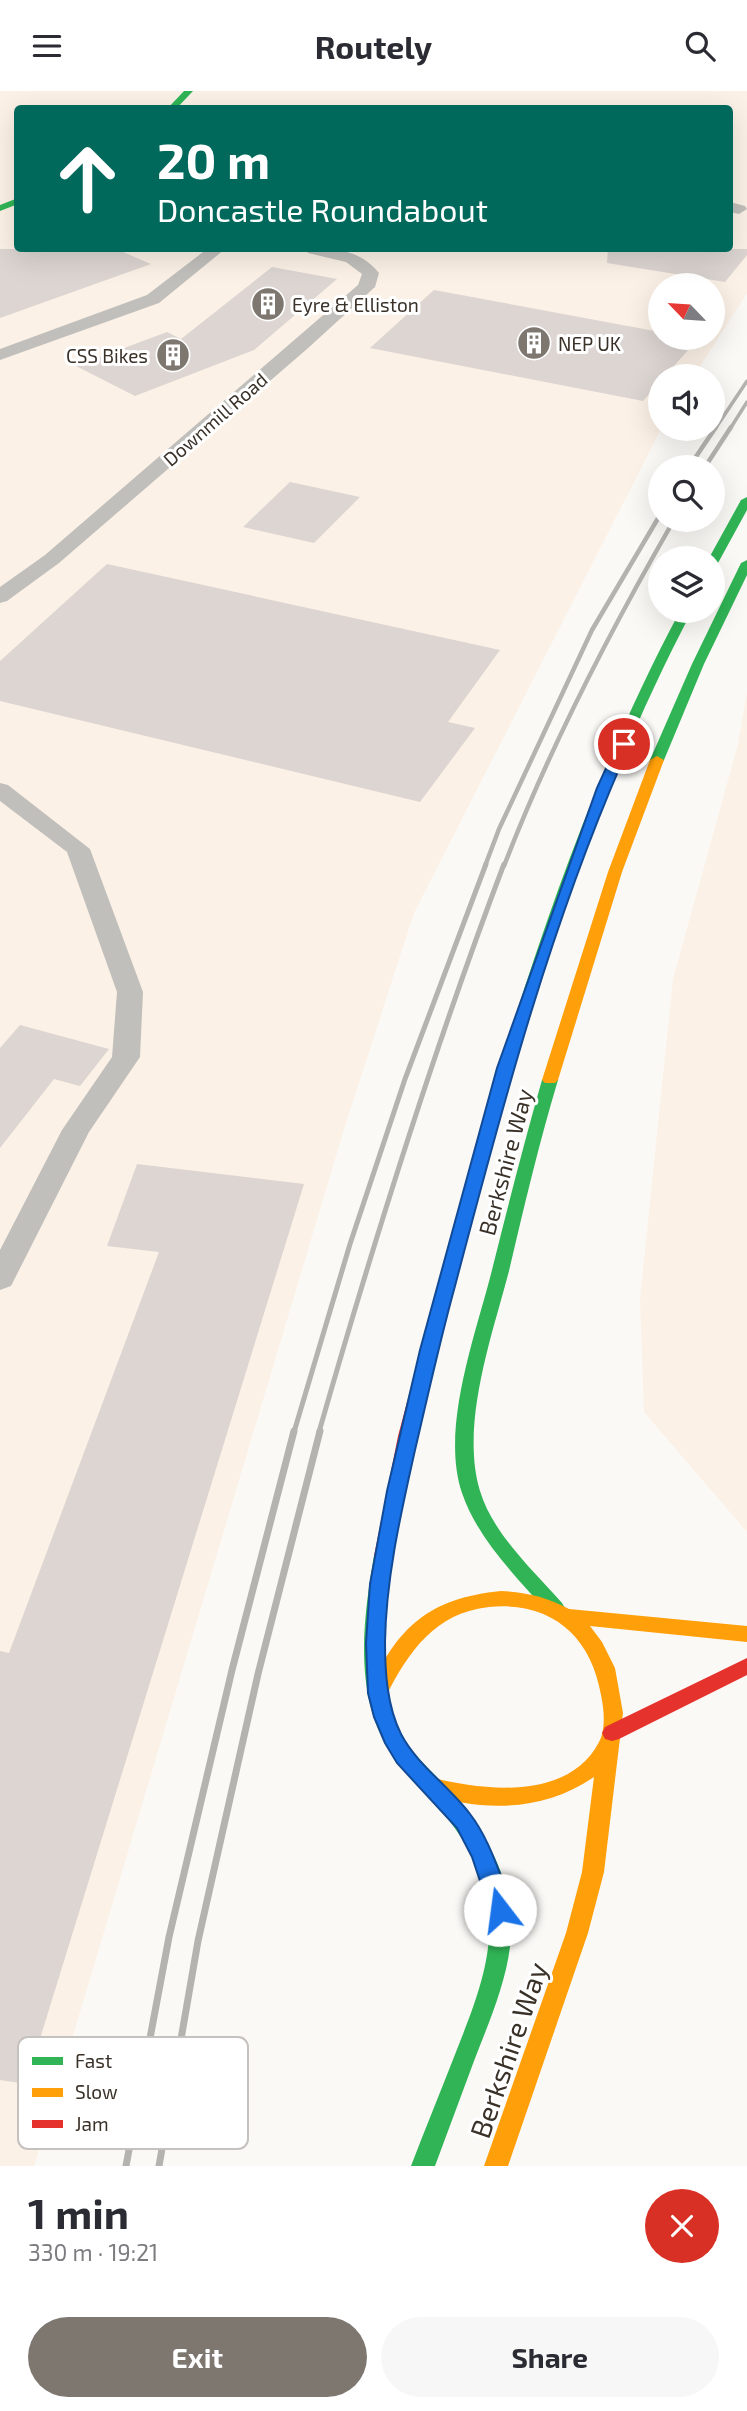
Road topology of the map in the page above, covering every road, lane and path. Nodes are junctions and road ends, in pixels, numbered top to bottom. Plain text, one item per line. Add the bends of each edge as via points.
1 (188, 91) edge
2 (175, 105) edge
3 (213, 252) edge
4 (327, 252) edge
5 (0, 355) edge
6 (747, 500) edge
7 (722, 546) edge
8 (747, 563) edge
9 (0, 597) edge
10 (680, 623) edge
11 (0, 790) edge
12 (0, 1279) edge
13 (555, 1608) junction
14 (571, 1616) junction
15 (747, 1634) edge
16 (747, 1665) edge
17 (378, 1693) junction
18 (610, 1739) junction
19 (434, 1787) junction
20 (423, 2166) edge
21 (496, 2166) edge

1 - 2 main road
3 - 5 street via 153,299
4 - 9 street, Downmill Road via 352,258 371,273 359,294 52,559
6 - 7 main road
8 - 13 main road, Berkshire Way via 675,714 606,898 531,1149 467,1413 464,1445 472,1495 500,1540
10 - 17 main road, Berkshire Way via 604,788 542,955 497,1095 397,1491 380,1584 375,1643
11 - 12 street via 78,849 130,992 126,1057 76,1130
13 - 14 main road
13 - 17 main road via 494,1598 452,1606 403,1643
14 - 15 main road
14 - 18 main road via 596,1645 606,1670
16 - 18 main road
17 - 19 main road via 392,1737
18 - 19 main road via 597,1762 582,1774 544,1790 490,1797
18 - 21 main road, Berkshire Way via 593,1872 580,1921
19 - 20 main road, Berkshire Way via 464,1822 482,1854 500,1910 500,1941 481,2016

